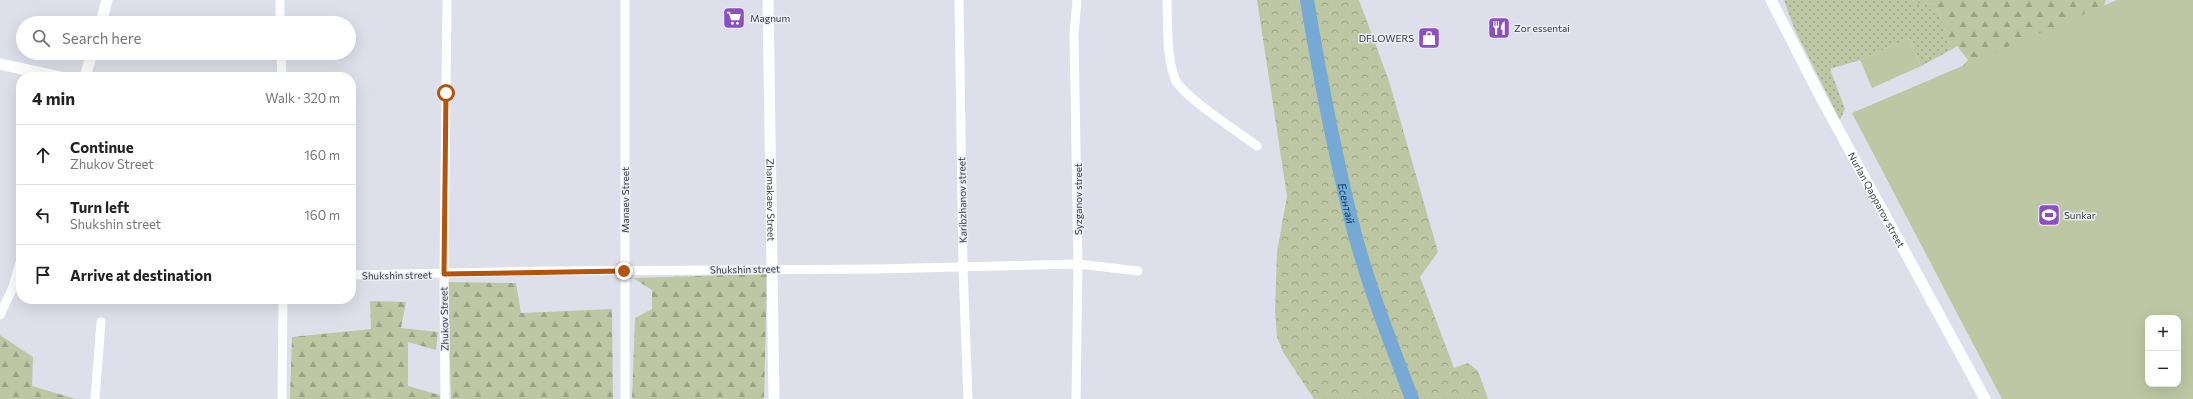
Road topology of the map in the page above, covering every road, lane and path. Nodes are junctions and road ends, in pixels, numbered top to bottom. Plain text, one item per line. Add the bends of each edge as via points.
1 (107, 0) edge
2 (280, 0) edge
3 (447, 0) edge
4 (625, 0) edge
5 (768, 0) edge
6 (959, 0) edge
7 (1077, 0) edge
8 (1167, 0) edge
9 (1771, 0) edge
10 (103, 16) edge
11 (280, 16) edge
12 (90, 60) edge
13 (281, 60) edge
14 (0, 64) edge
15 (37, 72) edge
16 (86, 72) edge
17 (282, 72) edge
18 (1257, 146) dead end
19 (1078, 264) junction
20 (963, 268) junction
21 (772, 269) junction
22 (624, 271) junction
23 (1138, 272) dead end
24 (444, 274) junction
25 (16, 276) edge
26 (356, 276) edge
27 (283, 304) edge
28 (0, 315) edge
29 (101, 322) dead end
30 (95, 399) edge
31 (282, 399) edge
32 (445, 399) edge
33 (625, 399) edge
34 (774, 399) edge
35 (968, 399) edge
36 (1076, 399) edge
37 (1985, 399) edge

1 - 10 street
2 - 11 street
3 - 24 street, Zhukov Street
4 - 22 street, Manaev Street
5 - 21 street, Zhamakaev Street
6 - 20 street, Karibzhanov street
7 - 19 street, Syzganov street via 1074,34
8 - 18 street via 1170,57 1175,80 1188,94
9 - 37 street, Nurlan Qapparov street via 1818,92
12 - 16 street
13 - 17 street
14 - 15 street
19 - 20 street, Shukshin street
19 - 23 street, Shukshin street
19 - 36 street, Syzganov street
20 - 21 street, Shukshin street
20 - 35 street, Karibzhanov street
21 - 22 street, Shukshin street
21 - 34 street, Zhamakaev Street
22 - 24 street, Shukshin street
22 - 33 street, Manaev Street
24 - 26 street, Shukshin street
24 - 32 street, Zhukov Street
25 - 28 street
27 - 31 street
29 - 30 street

